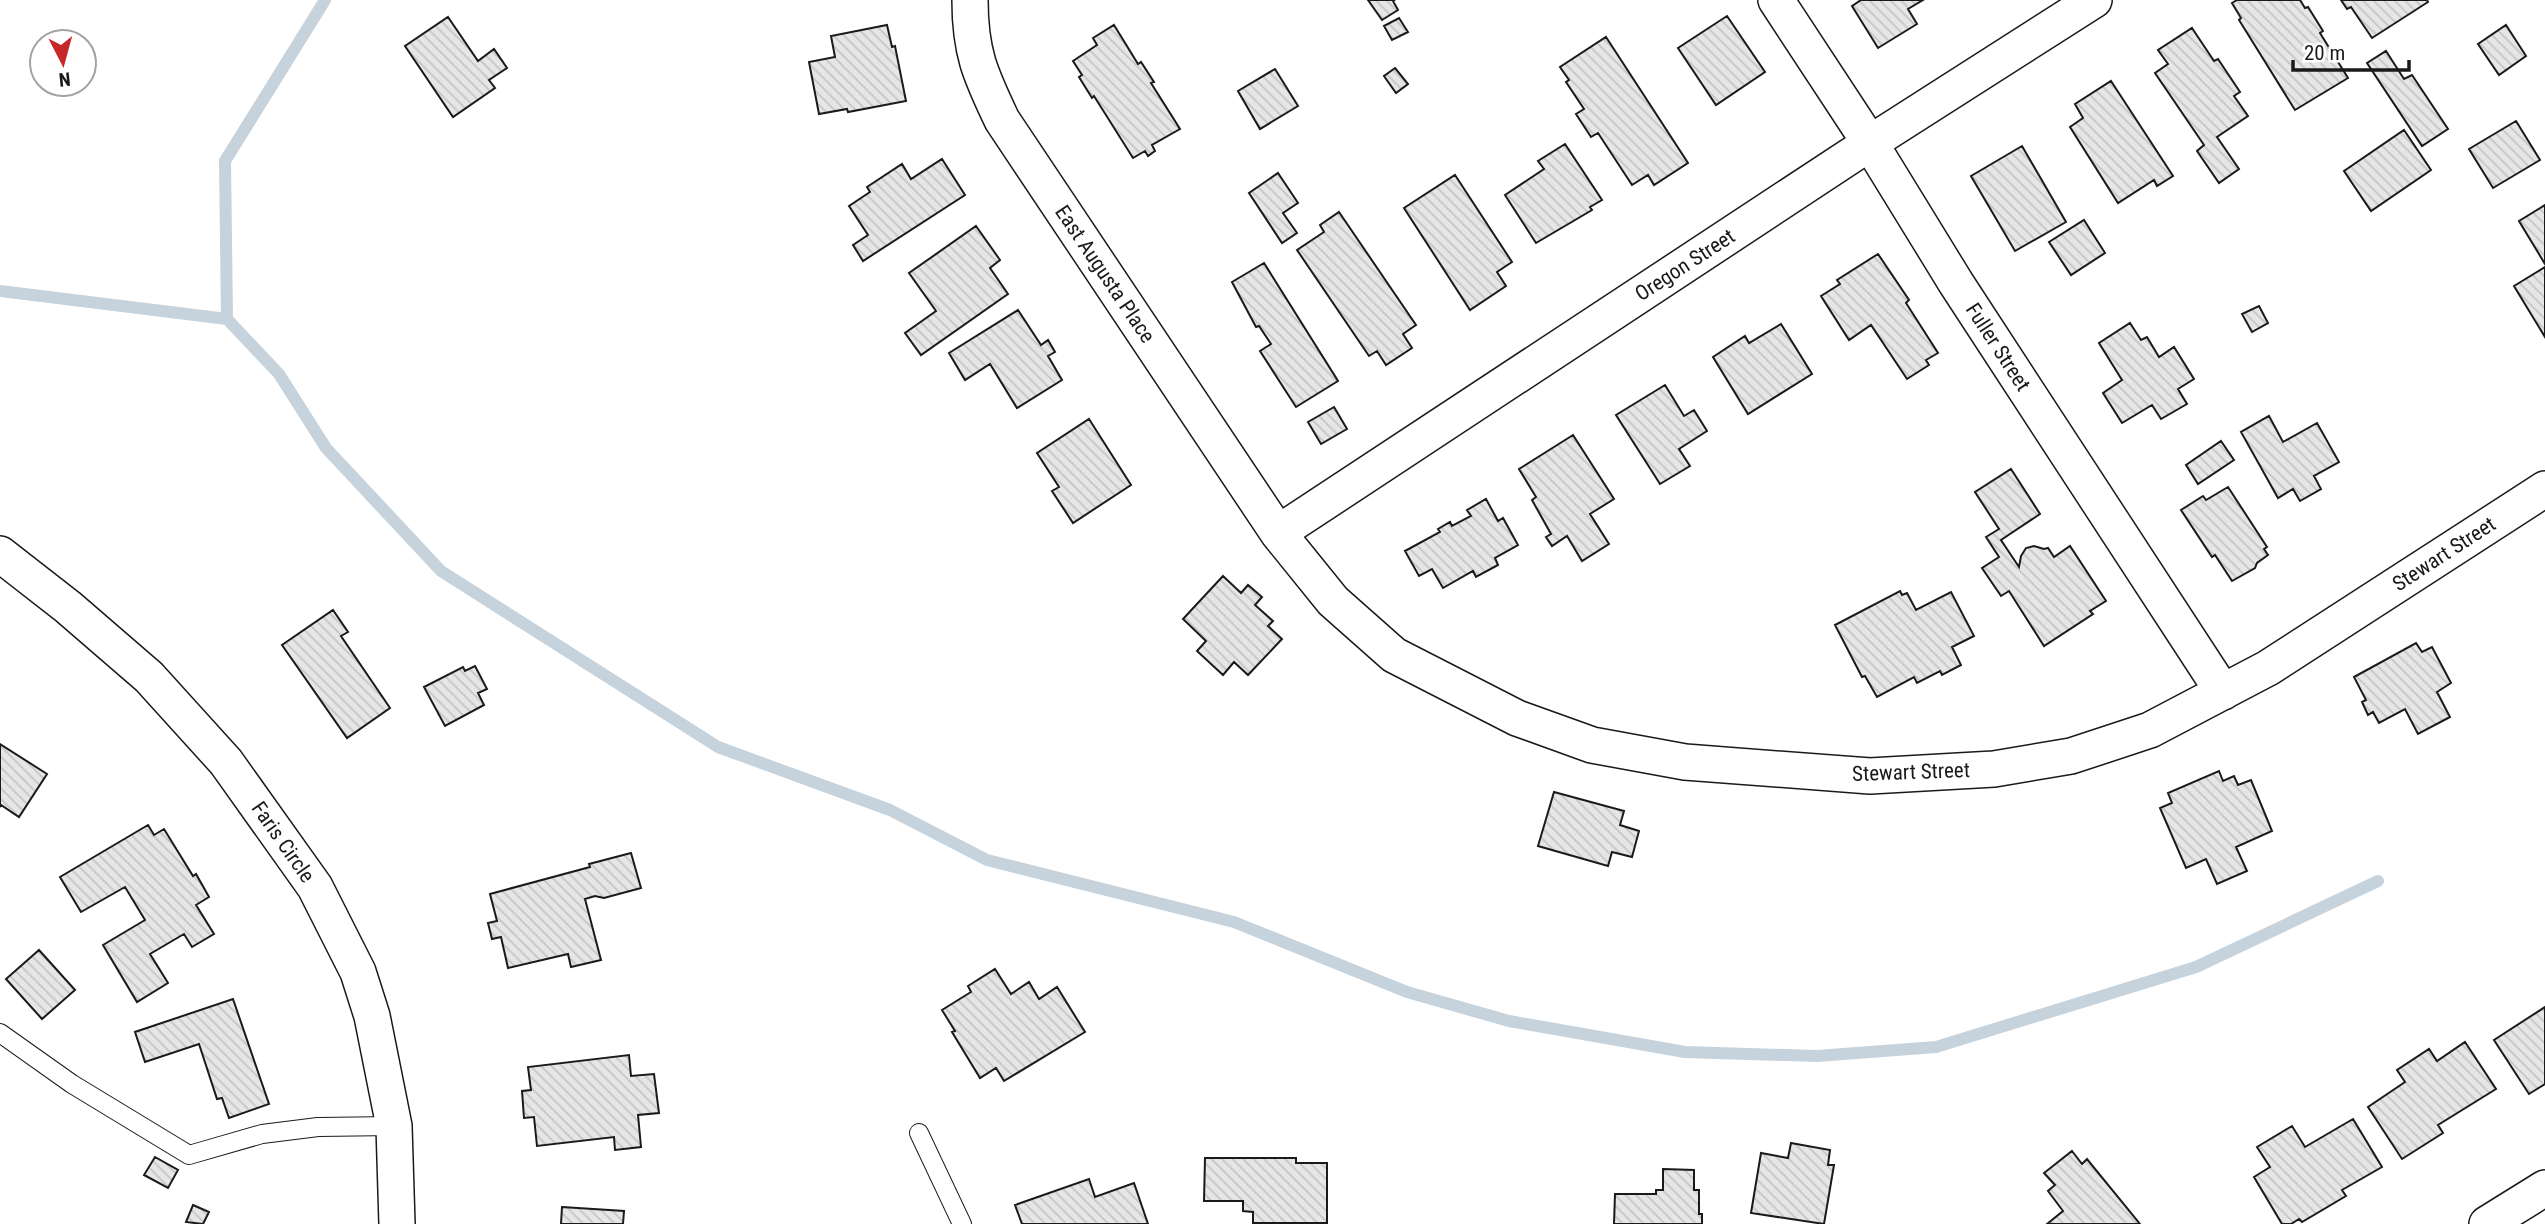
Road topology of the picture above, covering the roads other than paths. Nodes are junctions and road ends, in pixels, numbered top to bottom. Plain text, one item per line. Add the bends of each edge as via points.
1 (970, 0) edge
2 (1776, 0) edge
3 (2094, 0) edge
4 (1870, 143) junction
5 (2545, 489) edge
6 (1278, 533) junction
7 (0, 554) edge
8 (2223, 692) junction
9 (0, 1033) edge
10 (394, 1126) junction
11 (919, 1133) dead end
12 (2545, 1188) edge
13 (397, 1224) edge
14 (962, 1224) edge
15 (2487, 1224) edge

1 - 6 street, East Augusta Place via 970,32 979,72 1002,120
2 - 4 street, Fuller Street
3 - 4 street, Oregon Street
4 - 6 street, Oregon Street
4 - 8 street, Fuller Street via 1955,283
5 - 8 street, Stewart Street via 2269,668
6 - 8 street, Stewart Street via 1333,601 1394,655 1517,718 1592,745 1685,762 1870,776 1994,769 2071,756 2150,730
7 - 10 street, Faris Circle via 149,677 226,762 315,887 358,972 372,1016
9 - 10 lane via 72,1084 189,1155 262,1134 318,1127
10 - 13 street, Faris Circle
11 - 14 lane
12 - 15 street

